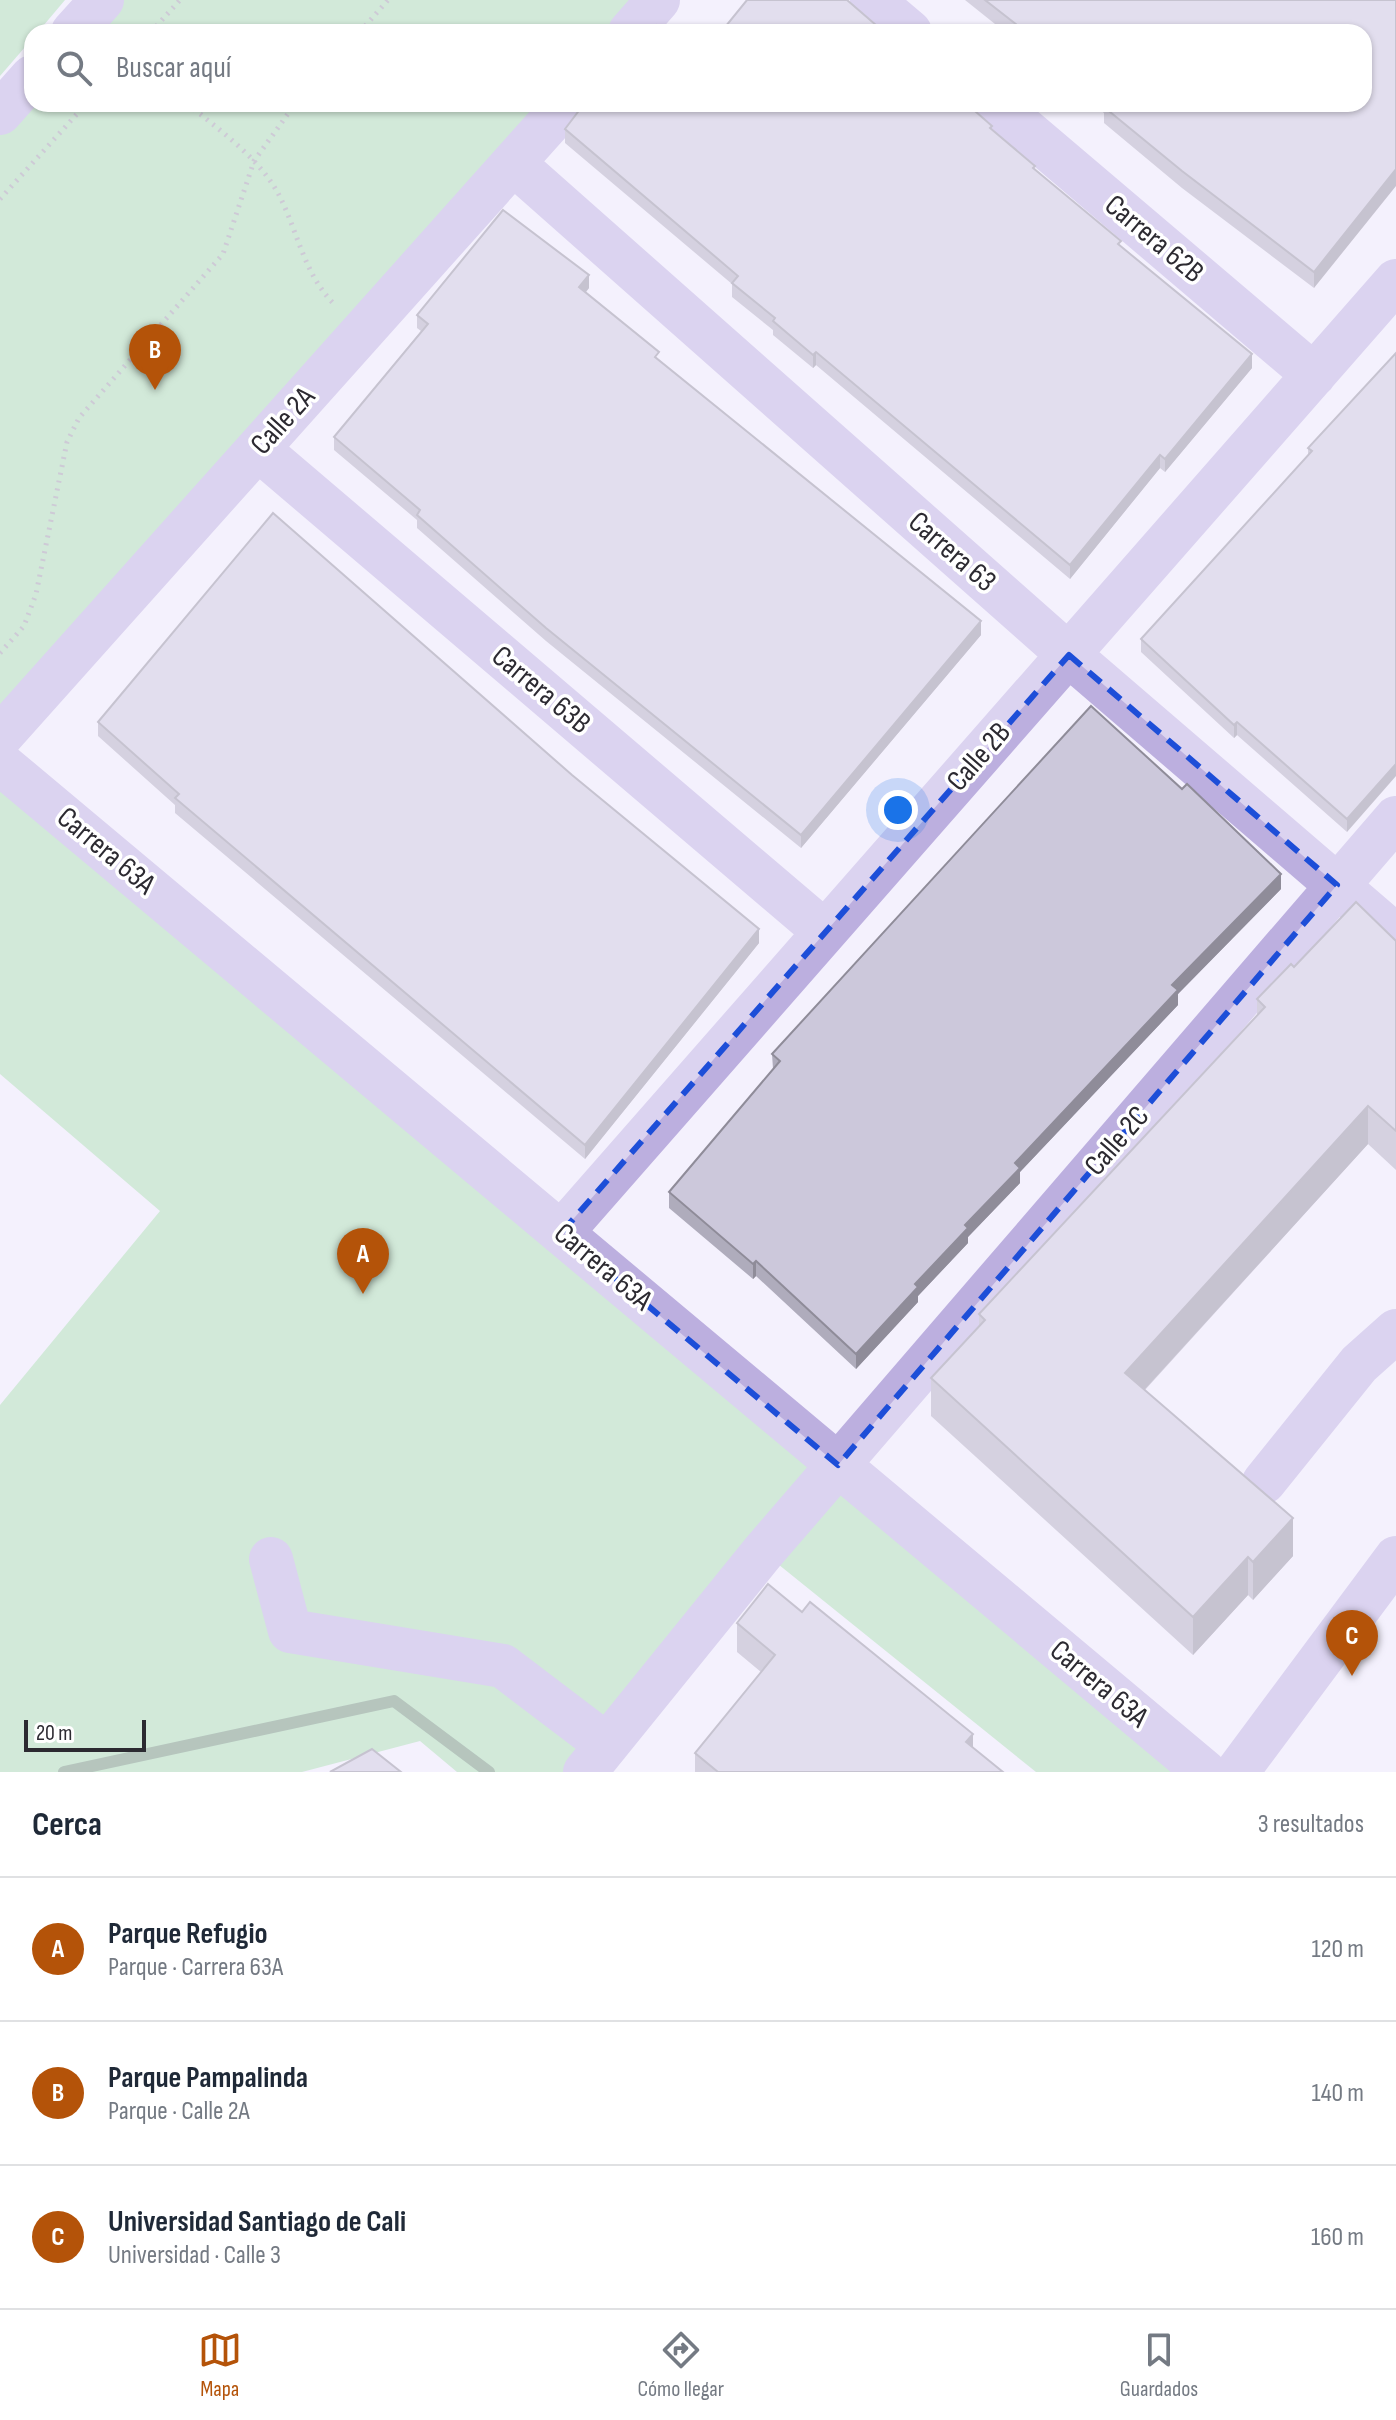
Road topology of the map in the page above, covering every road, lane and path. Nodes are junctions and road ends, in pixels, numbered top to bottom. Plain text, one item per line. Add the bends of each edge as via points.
1 (102, 0) edge
2 (180, 0) edge
3 (388, 0) edge
4 (658, 0) edge
5 (872, 0) edge
6 (80, 24) edge
7 (158, 24) edge
8 (367, 24) edge
9 (637, 24) edge
10 (900, 24) edge
11 (24, 86) edge
12 (79, 112) edge
13 (197, 112) edge
14 (289, 112) edge
15 (559, 112) edge
16 (1004, 112) edge
17 (0, 113) edge
18 (254, 161) junction
19 (513, 163) junction
20 (0, 199) edge
21 (1396, 281) edge
22 (361, 332) junction
23 (1314, 375) junction
24 (258, 449) junction
25 (0, 653) edge
26 (1069, 655) junction
27 (0, 737) edge
28 (0, 763) edge
29 (1396, 818) edge
30 (1337, 885) junction
31 (825, 932) junction
32 (1396, 936) edge
33 (561, 1233) junction
34 (1396, 1331) edge
35 (838, 1465) junction
36 (1264, 1482) dead end
37 (271, 1559) dead end
38 (1391, 1576) edge
39 (596, 1758) edge
40 (1205, 1772) edge
41 (1237, 1772) edge

1 - 6 street
2 - 7 path
3 - 8 path
4 - 9 street
5 - 10 street
11 - 17 street
12 - 20 path
13 - 18 path
14 - 18 path
15 - 19 street, Calle 2A
16 - 23 street, Carrera 62B
18 - 22 path via 280,196 302,257
18 - 25 path via 223,254 79,418 67,442 36,594 24,626
19 - 22 street, Calle 2A
19 - 26 street, Carrera 63
21 - 23 street, Calle 2B
22 - 24 street, Calle 2A
23 - 26 street, Calle 2B
24 - 27 street, Calle 2A
24 - 31 street, Carrera 63B
26 - 30 street, Carrera 63
26 - 31 street, Calle 2B
28 - 33 street, Carrera 63A
29 - 30 street, Calle 2C
30 - 32 street, Carrera 63
30 - 35 street, Calle 2C
31 - 33 street, Calle 2B
33 - 35 street, Carrera 63A
34 - 36 street via 1359,1364
35 - 39 street, Calle 2C
35 - 40 street, Carrera 63A
37 - 39 street via 290,1631 503,1666
38 - 41 street

